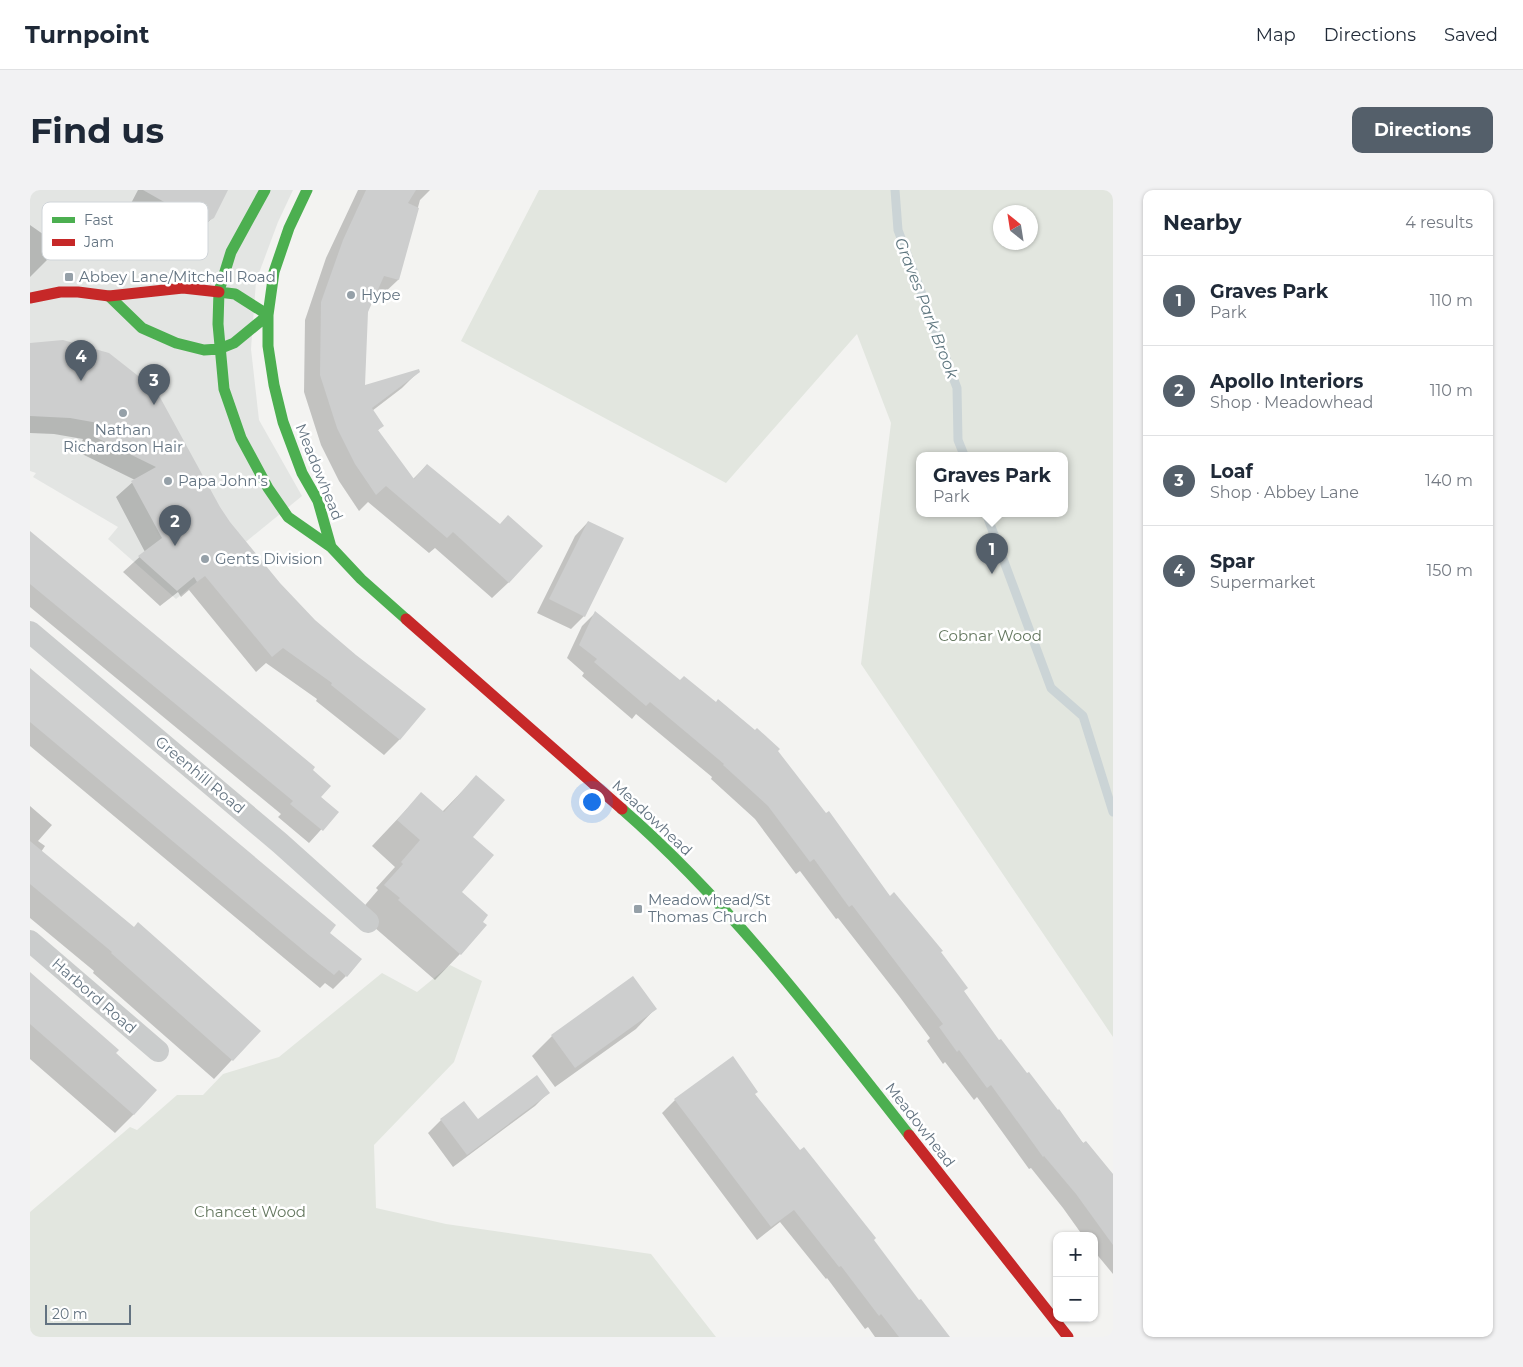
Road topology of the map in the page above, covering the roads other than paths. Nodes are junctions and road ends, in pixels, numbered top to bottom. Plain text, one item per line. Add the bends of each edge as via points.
1 (265, 190) edge
2 (307, 190) edge
3 (219, 291) junction
4 (109, 296) junction
5 (30, 298) edge
6 (268, 315) junction
7 (219, 349) junction
8 (331, 547) junction
9 (30, 632) edge
10 (368, 922) dead end
11 (30, 941) edge
12 (158, 1051) dead end
13 (1068, 1337) edge

1 - 3 main road via 231,252
2 - 6 main road, Meadowhead via 278,258
3 - 4 main road via 182,288
3 - 6 main road via 235,294
3 - 7 main road
4 - 5 main road via 60,292
4 - 7 main road via 142,328 176,343 204,350
6 - 7 main road via 234,343
6 - 8 main road, Meadowhead via 268,346 277,400 293,452 318,501
7 - 8 main road via 228,404 240,438 261,476 288,517
8 - 13 main road, Meadowhead via 361,579 682,866 828,1032
9 - 10 street, Greenhill Road via 280,843
11 - 12 street, Harbord Road

